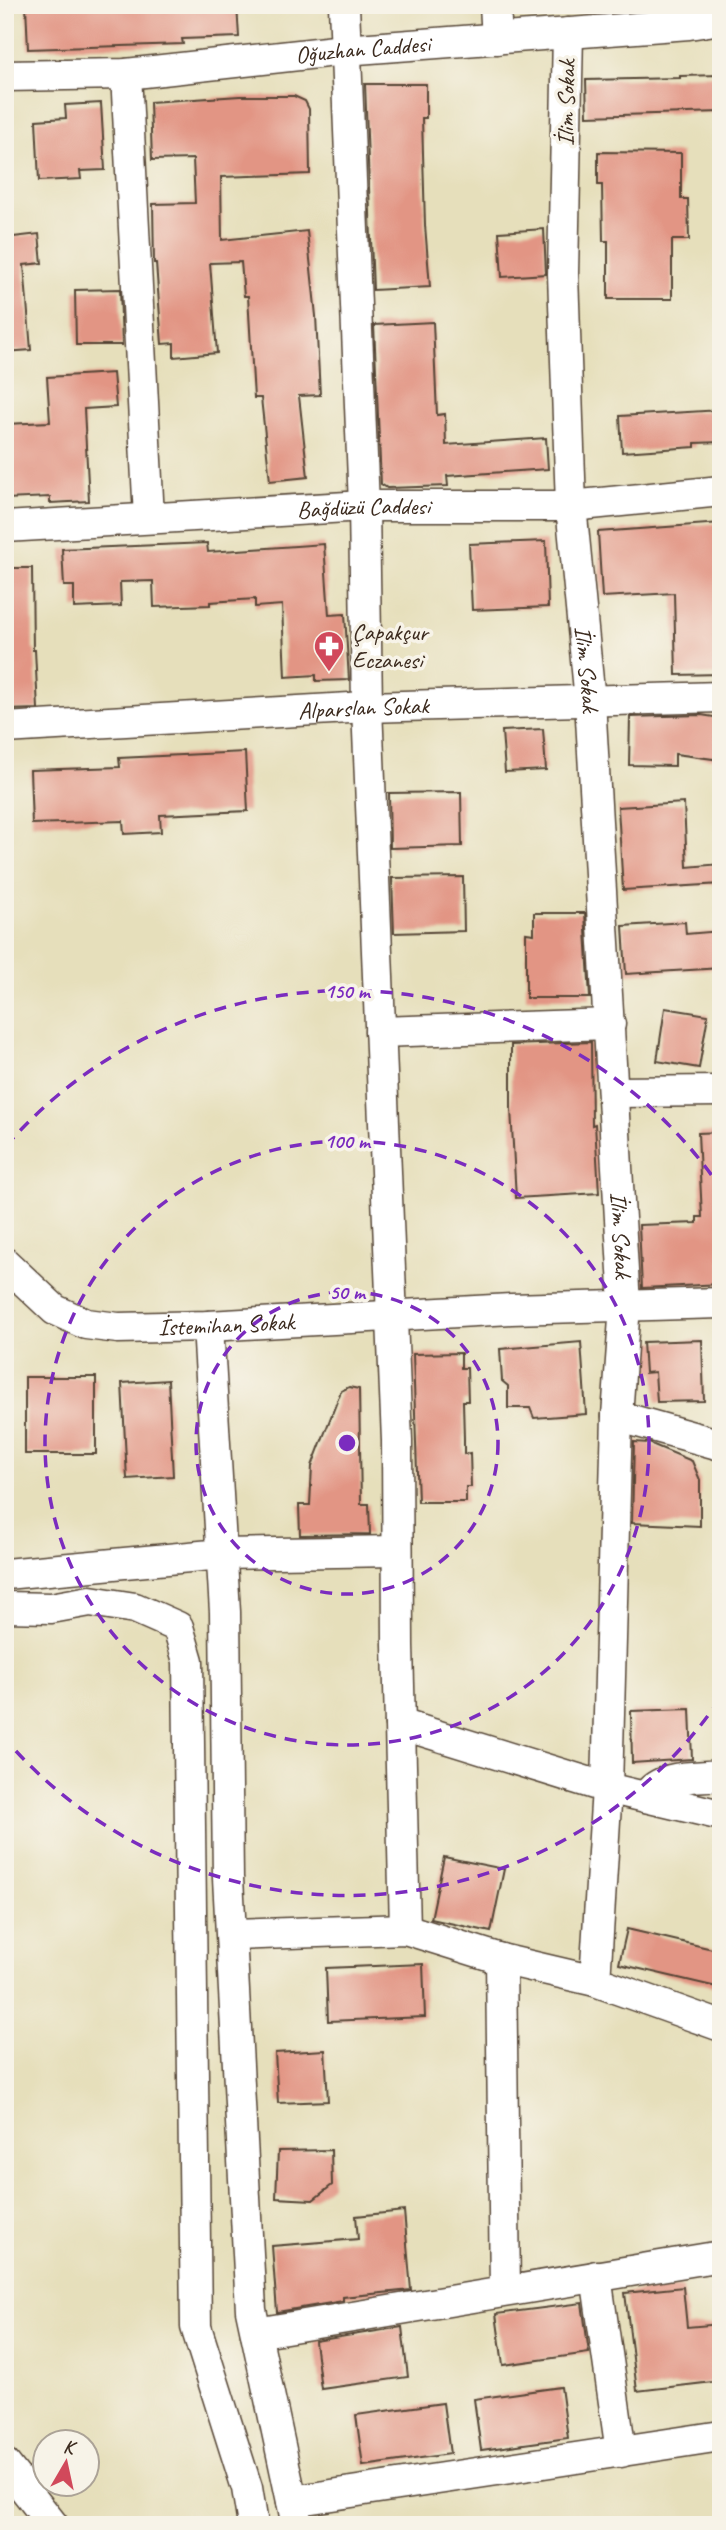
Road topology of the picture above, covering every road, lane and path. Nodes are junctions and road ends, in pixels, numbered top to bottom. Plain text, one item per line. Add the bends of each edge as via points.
1 (344, 5) edge
2 (495, 5) edge
3 (721, 19) edge
4 (568, 33) junction
5 (497, 39) junction
6 (344, 50) junction
7 (125, 74) junction
8 (5, 76) edge
9 (721, 492) edge
10 (364, 506) junction
11 (571, 506) junction
12 (149, 518) junction
13 (5, 527) edge
14 (721, 696) edge
15 (590, 701) junction
16 (367, 706) junction
17 (5, 728) edge
18 (610, 1024) junction
19 (380, 1032) junction
20 (721, 1091) edge
21 (614, 1092) junction
22 (5, 1263) edge
23 (721, 1303) edge
24 (625, 1305) junction
25 (392, 1315) junction
26 (208, 1326) junction
27 (617, 1416) junction
28 (721, 1445) edge
29 (397, 1551) junction
30 (222, 1554) junction
31 (5, 1574) edge
32 (5, 1607) edge
33 (400, 1724) junction
34 (721, 1775) edge
35 (607, 1788) junction
36 (646, 1797) junction
37 (721, 1815) edge
38 (405, 1929) junction
39 (233, 1935) junction
40 (501, 1959) junction
41 (595, 1981) junction
42 (721, 2026) edge
43 (721, 2256) edge
44 (596, 2276) junction
45 (505, 2291) junction
46 (256, 2333) junction
47 (721, 2436) edge
48 (621, 2452) junction
49 (5, 2465) edge
50 (295, 2513) edge
51 (53, 2525) edge
52 (253, 2525) edge

1 - 6 street
2 - 5 street
3 - 4 street, Oğuzhan Caddesi
4 - 5 street, Oğuzhan Caddesi
4 - 11 street, İlim Sokak via 563,274
5 - 6 street, Oğuzhan Caddesi
6 - 7 street, Oğuzhan Caddesi
6 - 10 street
7 - 8 street, Oğuzhan Caddesi
7 - 12 street
9 - 11 street, Bağdüzü Caddesi
10 - 11 street, Bağdüzü Caddesi
10 - 12 street, Bağdüzü Caddesi
10 - 16 street
11 - 15 street, İlim Sokak
12 - 13 street, Bağdüzü Caddesi
14 - 15 street, Alparslan Sokak
15 - 16 street, Alparslan Sokak
15 - 18 street, İlim Sokak
16 - 17 street, Alparslan Sokak
16 - 19 street
18 - 19 street
18 - 21 street, İlim Sokak
19 - 25 street
20 - 21 street
21 - 24 street, İlim Sokak
22 - 26 street, İstemihan Sokak via 55,1310 86,1324
23 - 24 street, İstemihan Sokak
24 - 25 street, İstemihan Sokak
24 - 27 street, İlim Sokak
25 - 26 street, İstemihan Sokak
25 - 29 street
26 - 30 street
27 - 28 street
27 - 35 street, İlim Sokak
29 - 30 street
29 - 33 street
30 - 31 street
30 - 39 street
32 - 52 street via 51,1608 90,1601 135,1608 178,1627 188,1661 195,2327 247,2488
33 - 35 street
33 - 38 street
34 - 36 street via 666,1781
35 - 36 street
35 - 41 street, İlim Sokak
36 - 37 street
38 - 39 street
38 - 40 street
39 - 46 street via 251,2310
40 - 41 street
40 - 45 street
41 - 42 street
43 - 44 street
44 - 45 street
44 - 48 street
45 - 46 street
46 - 50 street
47 - 48 street
48 - 50 street
49 - 51 street

